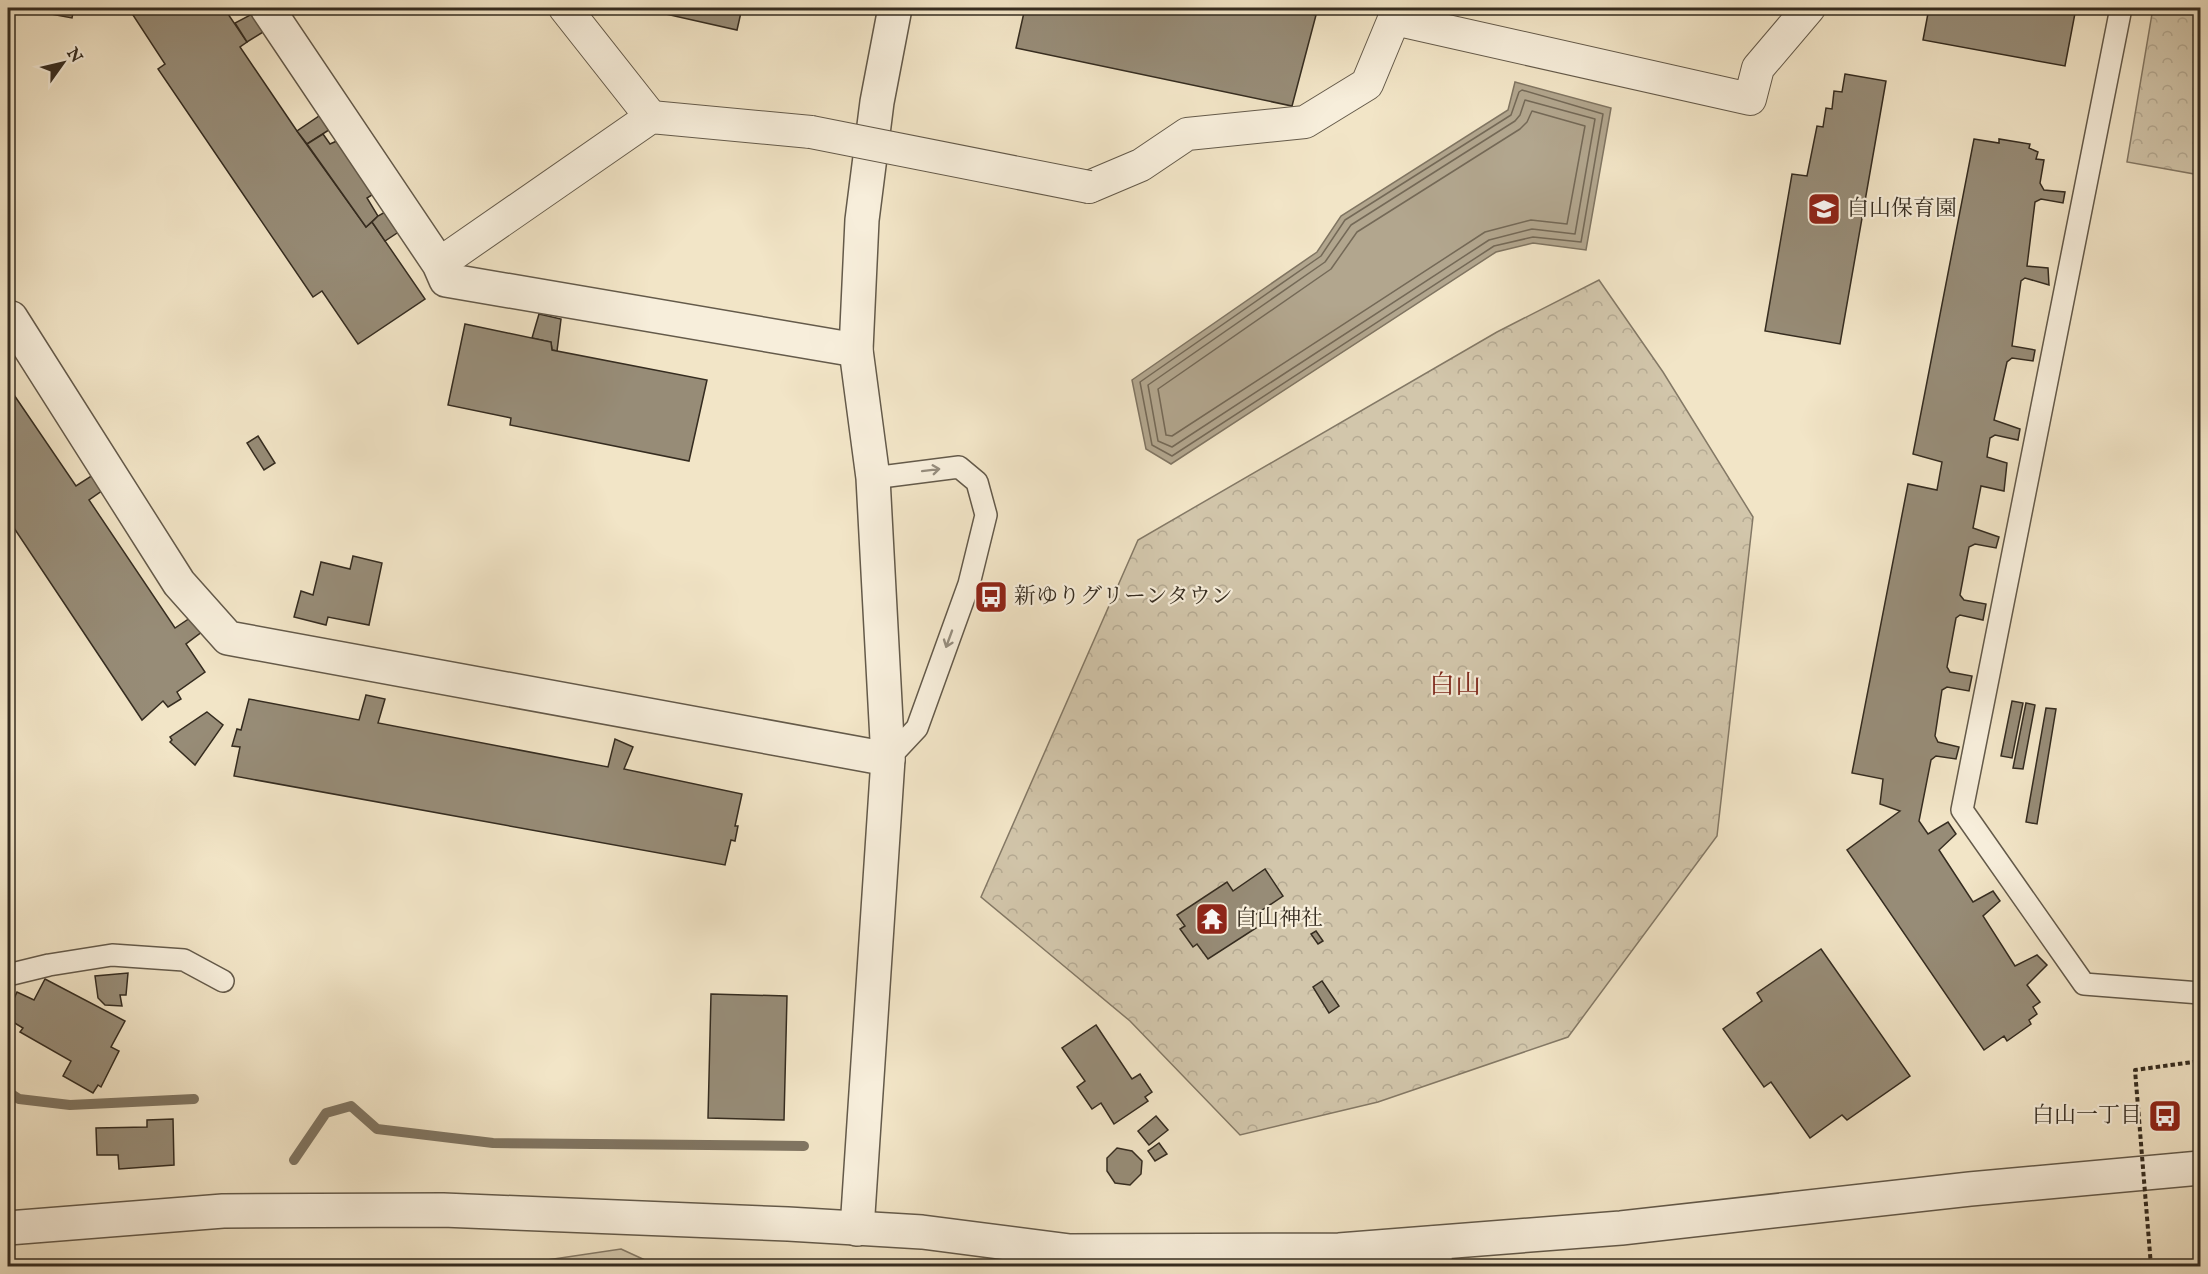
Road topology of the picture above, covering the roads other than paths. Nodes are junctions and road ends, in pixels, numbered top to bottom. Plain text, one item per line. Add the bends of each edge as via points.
1 (267, 8) edge
2 (565, 8) edge
3 (895, 8) edge
4 (1809, 8) edge
5 (2121, 8) edge
6 (1394, 13) edge
7 (651, 117) junction
8 (439, 264) junction
9 (8, 317) edge
10 (856, 350) junction
11 (873, 477) junction
12 (888, 759) junction
13 (8, 975) edge
14 (223, 981) dead end
15 (2200, 993) edge
16 (2200, 1168) edge
17 (8, 1228) edge
18 (857, 1228) junction
19 (1434, 1255) edge
20 (1070, 1259) edge

1 - 8 street
2 - 7 street
3 - 10 street via 877,102 862,220
4 - 6 street via 1758,68 1750,99
5 - 15 lane via 1962,810 2084,984
6 - 7 street, bridge via 1367,84 1305,122 1187,134 1141,165 1089,188 811,132
7 - 8 street
8 - 10 street via 446,280
9 - 12 street via 179,583 228,638
10 - 11 street
11 - 12 street
11 -> 12 lane via 959,467 977,482 986,515 969,584 917,728
12 - 18 street
13 - 14 lane via 111,955 184,960
16 - 19 street via 1621,1228
17 - 18 street via 223,1211 443,1210
18 - 20 street via 922,1232
19 - 20 street via 1339,1250

